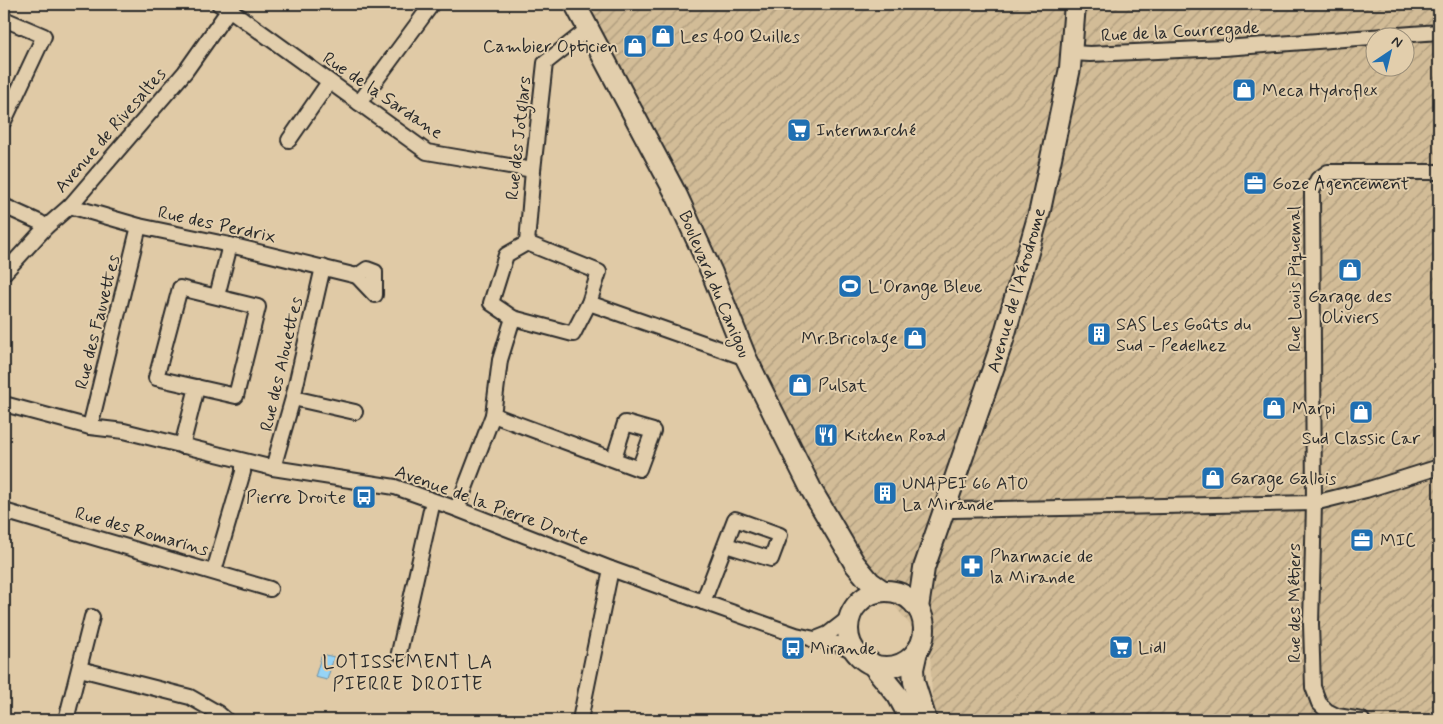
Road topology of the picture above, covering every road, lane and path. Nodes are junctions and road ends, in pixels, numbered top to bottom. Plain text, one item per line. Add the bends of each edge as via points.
1 (432, 4) edge
2 (575, 4) edge
3 (1075, 4) edge
4 (227, 6) edge
5 (4, 19) edge
6 (588, 29) junction
7 (1439, 32) edge
8 (1072, 54) junction
9 (329, 82) junction
10 (359, 103) junction
11 (4, 121) edge
12 (288, 140) dead end
13 (533, 170) junction
14 (1439, 172) edge
15 (4, 206) edge
16 (70, 206) junction
17 (140, 226) junction
18 (46, 227) junction
19 (527, 243) junction
20 (230, 245) junction
21 (323, 268) junction
22 (4, 272) edge
23 (357, 276) dead end
24 (217, 296) junction
25 (589, 303) junction
26 (513, 318) junction
27 (746, 358) junction
28 (197, 387) junction
29 (293, 398) junction
30 (4, 404) edge
31 (355, 412) dead end
32 (493, 415) junction
33 (90, 427) junction
34 (182, 446) junction
35 (614, 458) dead end
36 (243, 462) junction
37 (1439, 467) edge
38 (273, 468) junction
39 (433, 501) junction
40 (1314, 503) junction
41 (457, 509) junction
42 (4, 511) edge
43 (942, 512) junction
44 (726, 545) dead end
45 (855, 564) junction
46 (924, 568) junction
47 (610, 569) junction
48 (214, 571) junction
49 (270, 589) dead end
50 (888, 591) junction
51 (702, 602) junction
52 (918, 608) junction
53 (852, 612) junction
54 (92, 617) dead end
55 (812, 640) junction
56 (917, 651) junction
57 (399, 653) dead end
58 (863, 658) junction
59 (80, 668) junction
60 (66, 720) edge
61 (226, 720) edge
62 (580, 720) edge
63 (911, 720) edge
64 (926, 720) edge
65 (1362, 720) edge

1 - 10 street
2 - 6 main road, Boulevard du Canigou
3 - 8 main road, Avenue de l'Aérodrome
4 - 9 street, Rue de la Sardane
4 - 16 street, Avenue de Rivesaltes via 185,72
5 - 11 street via 44,36
6 - 13 street, Rue des Jotglars via 545,63
6 - 27 main road, Boulevard du Canigou via 677,196
7 - 8 street, Rue de la Courregade via 1224,48
8 - 43 main road, Avenue de l'Aérodrome via 1037,219 1003,340
9 - 10 street, Rue de la Sardane
9 - 12 street
10 - 13 street, Rue de la Sardane via 427,152
13 - 19 street, Rue des Jotglars
14 - 40 street, Rue Louis Piquemal via 1328,172 1318,179 1312,191
15 - 18 street
16 - 17 street, Rue des Perdrix
16 - 18 street, Avenue de Rivesaltes
17 - 20 street, Rue des Perdrix
17 - 33 street, Rue des Fauvettes
18 - 22 street, Avenue de Rivesaltes
19 - 25 street via 599,272
19 - 26 street via 506,255 491,303
20 - 21 street, Rue des Perdrix
20 - 24 street
21 - 23 street, Rue des Perdrix
21 - 29 street, Rue des Alouettes
24 - 28 street via 180,288 156,378
24 - 28 street via 258,307 236,396
25 - 26 street via 573,334
25 - 27 street
26 - 32 street via 500,360
27 - 45 main road, Boulevard du Canigou via 812,491
28 - 34 street
29 - 31 street
29 - 38 street, Rue des Alouettes
30 - 33 street, Avenue de la Pierre Droite
32 - 35 street
32 - 41 street
33 - 34 street, Avenue de la Pierre Droite via 124,431
34 - 36 street, Avenue de la Pierre Droite
36 - 38 street, Avenue de la Pierre Droite
36 - 48 street via 243,472
37 - 40 street
38 - 39 street, Avenue de la Pierre Droite via 395,488
39 - 41 street, Avenue de la Pierre Droite
39 - 57 street
40 - 43 street
40 - 65 street, Rue des Métiers via 1313,687 1326,711
41 - 47 street, Avenue de la Pierre Droite
42 - 48 street, Rue des Romarins
43 - 46 main road, Avenue de l'Aérodrome
44 - 51 street
45 - 50 main road, Boulevard du Canigou via 870,582
45 - 53 main road, Boulevard du Canigou via 859,582
46 - 50 main road via 912,580
46 - 52 main road, Avenue de l'Aérodrome
47 - 51 street, Avenue de la Pierre Droite
47 - 62 street
48 - 49 street, Rue des Romarins
50 - 52 main road via 903,595
50 - 53 main road via 872,593 862,599
51 - 55 street, Avenue de la Pierre Droite
52 - 56 main road via 924,628
53 - 55 street via 828,634
53 - 58 main road via 850,641
54 - 59 street
55 - 58 street, Avenue de la Pierre Droite via 838,644
56 - 58 main road via 908,660 883,667
56 - 64 main road via 914,682
58 - 63 main road via 898,696
59 - 60 street
59 - 61 street via 190,698 218,712

